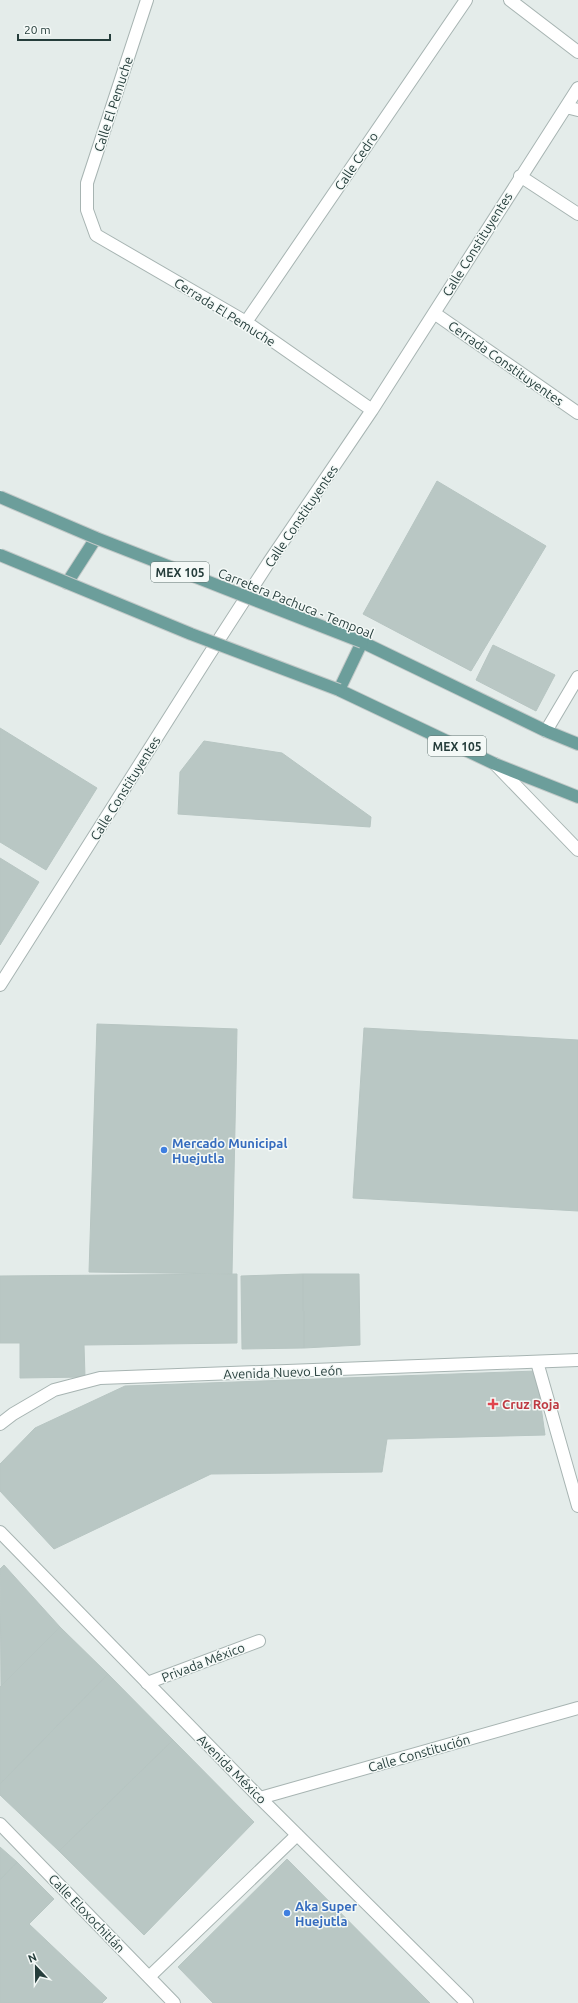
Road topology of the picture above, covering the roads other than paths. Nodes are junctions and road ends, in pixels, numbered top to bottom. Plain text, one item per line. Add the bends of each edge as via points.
1 (147, 0) edge
2 (466, 0) edge
3 (510, 0) edge
4 (578, 52) edge
5 (578, 88) edge
6 (566, 107) junction
7 (578, 110) edge
8 (520, 176) junction
9 (87, 210) joint
10 (578, 214) edge
11 (434, 313) junction
12 (246, 322) junction
13 (372, 410) junction
14 (578, 413) edge
15 (0, 496) edge
16 (96, 538) junction
17 (0, 554) edge
18 (67, 583) junction
19 (362, 642) junction
20 (578, 677) edge
21 (339, 690) junction
22 (546, 731) junction
23 (578, 744) edge
24 (495, 764) junction
25 (578, 797) edge
26 (578, 850) edge
27 (0, 985) edge
28 (578, 1360) edge
29 (537, 1362) junction
30 (0, 1424) edge
31 (578, 1506) edge
32 (0, 1532) edge
33 (259, 1642) dead end
34 (147, 1683) junction
35 (578, 1708) edge
36 (260, 1798) junction
37 (0, 1824) edge
38 (297, 1835) junction
39 (149, 1977) junction
40 (174, 2003) edge
41 (467, 2003) edge

1 - 9 street, Calle El Pemuche via 87,183
2 - 12 street, Calle Cedro
3 - 4 street
5 - 6 street, Calle Constituyentes
6 - 7 street
6 - 8 street, Calle Constituyentes
8 - 10 street
8 - 11 street, Calle Constituyentes
9 - 12 street, Cerrada El Pemuche via 96,235
11 - 13 street, Calle Constituyentes
11 - 14 street, Cerrada Constituyentes
12 - 13 street, Cerrada El Pemuche
13 - 27 street, Calle Constituyentes via 269,562
15 - 16 main road, Carretera Pachuca - Tempoal / MEX 105, bridge
16 - 18 main road
16 - 19 main road, Carretera Pachuca - Tempoal / MEX 105, bridge
17 - 18 main road, MEX 105, bridge
18 - 21 main road, MEX 105, bridge via 191,634
19 - 21 main road
19 - 22 main road, Carretera Pachuca - Tempoal / MEX 105
20 - 22 street
21 - 24 main road, MEX 105
22 - 23 main road, Carretera Pachuca - Tempoal / MEX 105
24 - 25 main road, MEX 105
24 - 26 street
28 - 29 street, Avenida Nuevo León
29 - 30 street, Avenida Nuevo León via 100,1378 54,1390
29 - 31 street
32 - 34 street, Avenida México
33 - 34 street, Privada México
34 - 36 street, Avenida México
35 - 36 street, Calle Constitución
36 - 38 street, Avenida México
37 - 39 street, Calle Eloxochitlán
38 - 39 street
38 - 41 street, Avenida México
39 - 40 street, Calle Eloxochitlán

